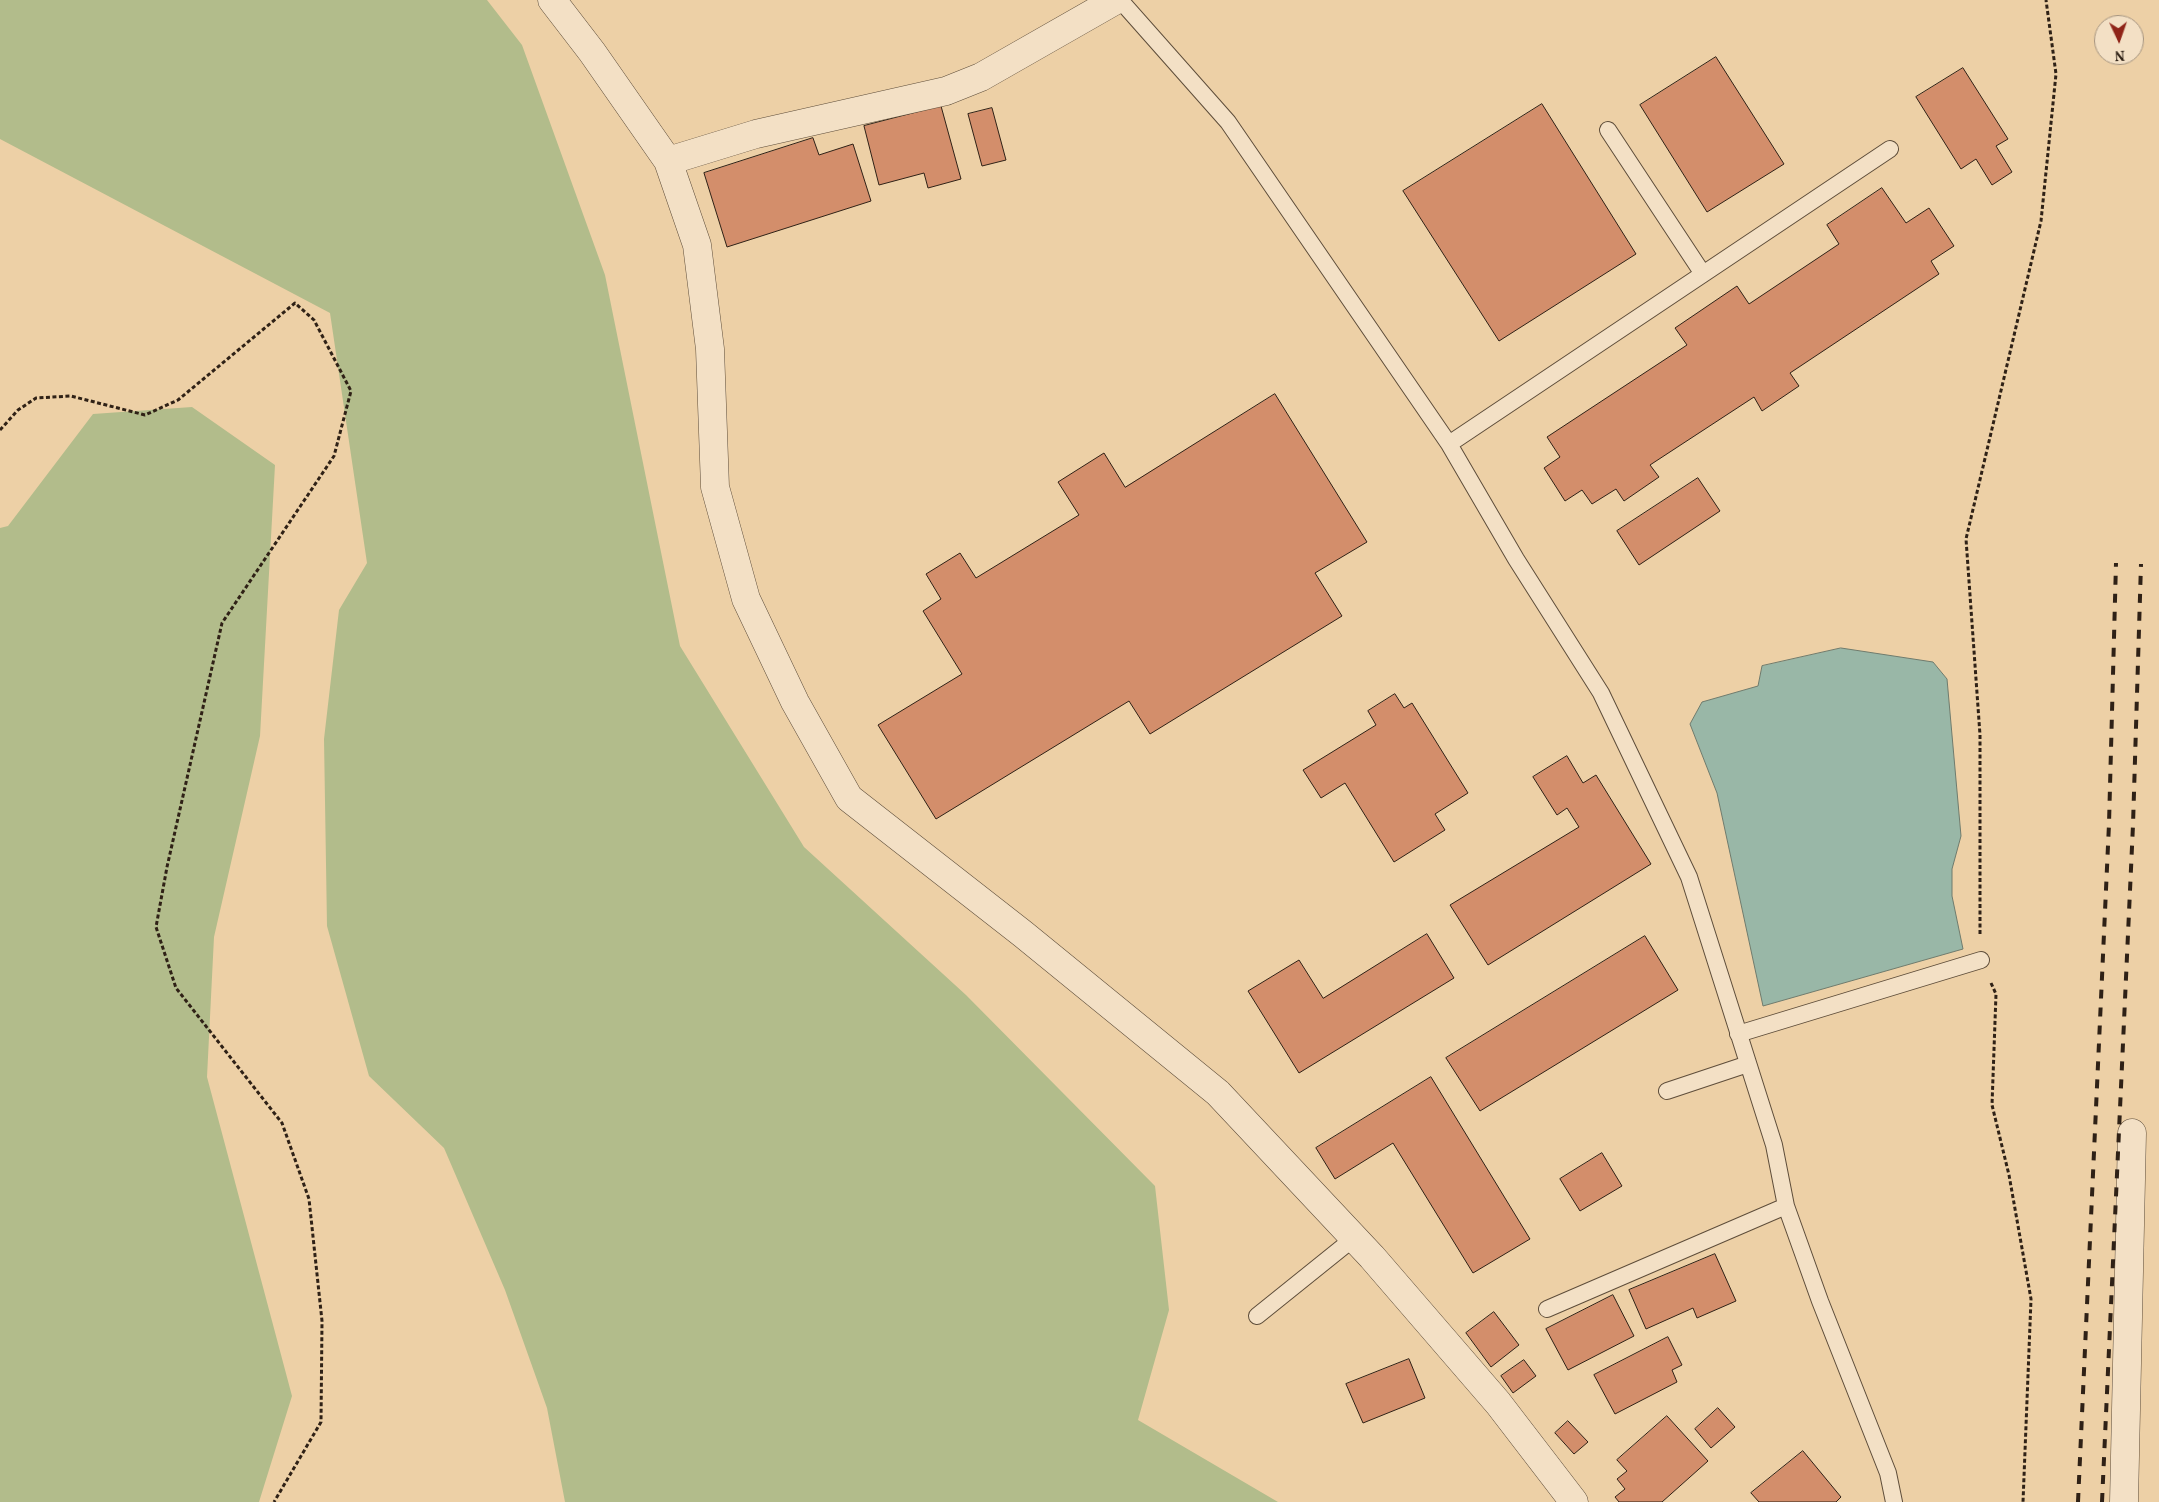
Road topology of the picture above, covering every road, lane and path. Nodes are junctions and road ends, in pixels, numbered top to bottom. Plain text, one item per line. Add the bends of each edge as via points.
1 (552, 0) edge
2 (1118, 0) edge
3 (2046, 0) edge
4 (1608, 130) dead end
5 (1890, 149) dead end
6 (668, 161) junction
7 (1703, 274) junction
8 (0, 430) edge
9 (1449, 444) junction
10 (1981, 960) junction
11 (1738, 1034) junction
12 (1748, 1064) junction
13 (1667, 1091) dead end
14 (2132, 1133) dead end
15 (1786, 1206) junction
16 (1354, 1238) junction
17 (1547, 1309) dead end
18 (1257, 1316) dead end
19 (274, 1502) edge
20 (1574, 1502) edge
21 (1894, 1502) edge
22 (2023, 1502) edge
23 (2124, 1502) edge

1 - 6 street
2 - 6 street via 981,77 946,90 756,134
2 - 9 lane via 1228,122
3 - 10 path via 2056,74 2040,221 1966,539 1980,735
4 - 7 lane
5 - 7 lane
6 - 16 street via 698,245 710,349 715,487 746,599 795,702 849,798 1218,1093
7 - 9 lane
8 - 19 path via 18,410 36,398 71,396 145,415 178,400 295,303 314,320 352,391 334,456 222,623 156,927 176,988 282,1123 309,1200 322,1320 321,1422
9 - 11 lane via 1600,693 1689,877
10 - 11 lane
10 - 22 path via 1996,994 1992,1105 2009,1175 2030,1299
11 - 12 lane
12 - 13 lane
12 - 15 lane via 1774,1145
14 - 23 street
15 - 17 lane
15 - 21 lane via 1888,1473
16 - 18 lane
16 - 20 street via 1498,1403

